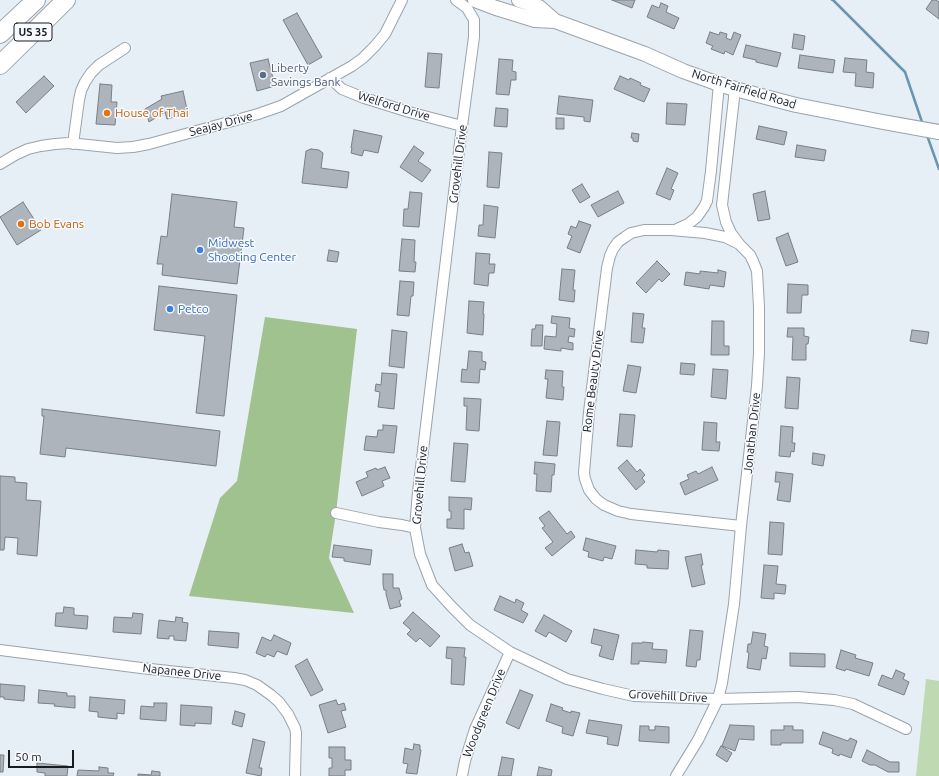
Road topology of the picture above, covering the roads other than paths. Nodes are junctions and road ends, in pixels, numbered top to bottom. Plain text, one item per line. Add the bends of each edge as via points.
1 (36, 0) edge
2 (66, 0) edge
3 (402, 0) edge
4 (456, 0) edge
5 (474, 0) edge
6 (519, 0) edge
7 (555, 21) junction
8 (0, 34) edge
9 (125, 48) dead end
10 (0, 65) edge
11 (330, 78) junction
12 (719, 84) junction
13 (735, 89) junction
14 (462, 126) junction
15 (939, 132) edge
16 (73, 144) junction
17 (0, 164) edge
18 (670, 230) junction
19 (740, 246) junction
20 (336, 513) dead end
21 (741, 526) junction
22 (416, 528) junction
23 (0, 650) edge
24 (510, 652) junction
25 (718, 699) junction
26 (906, 729) dead end
27 (295, 776) edge
28 (462, 776) edge
29 (676, 776) edge

1 - 8 highway, US 35
2 - 10 highway, US 35
3 - 11 street, Seajay Drive via 385,34 375,46 357,62
4 - 14 street, Grovehill Drive via 468,8 474,20
5 - 7 main road, North Fairfield Road via 535,20
6 - 7 main road, North Fairfield Road via 539,7
7 - 12 main road, North Fairfield Road
9 - 16 street via 99,66 85,82 79,100
11 - 14 street, Welford Drive via 342,89 364,98
11 - 16 street, Seajay Drive via 281,106 148,144 117,148
12 - 13 main road, North Fairfield Road
12 - 18 street via 707,201 693,221
13 - 15 main road, North Fairfield Road via 796,105
13 - 19 street, Jonathan Drive via 722,206 728,227
14 - 22 street, Grovehill Drive via 418,492
16 - 17 street, Seajay Drive via 41,146 15,155
18 - 19 street, Rome Beauty Drive via 719,236
18 - 21 street, Rome Beauty Drive via 631,233 618,242 610,256 589,412 585,479 596,499 618,511
19 - 21 street, Jonathan Drive via 750,255 756,267 760,307 757,386
20 - 22 street
21 - 25 street, Jonathan Drive via 731,627
22 - 24 street, Grovehill Drive via 420,554 432,585 470,625
23 - 27 street, Napanee Drive via 234,678 257,685 278,702 295,728
24 - 25 street, Grovehill Drive via 567,679 603,689 634,696
24 - 28 street, Woodgreen Drive via 475,729
25 - 26 street, Grovehill Drive via 798,697 834,700 853,704
25 - 29 street, Jonathan Drive via 698,740

